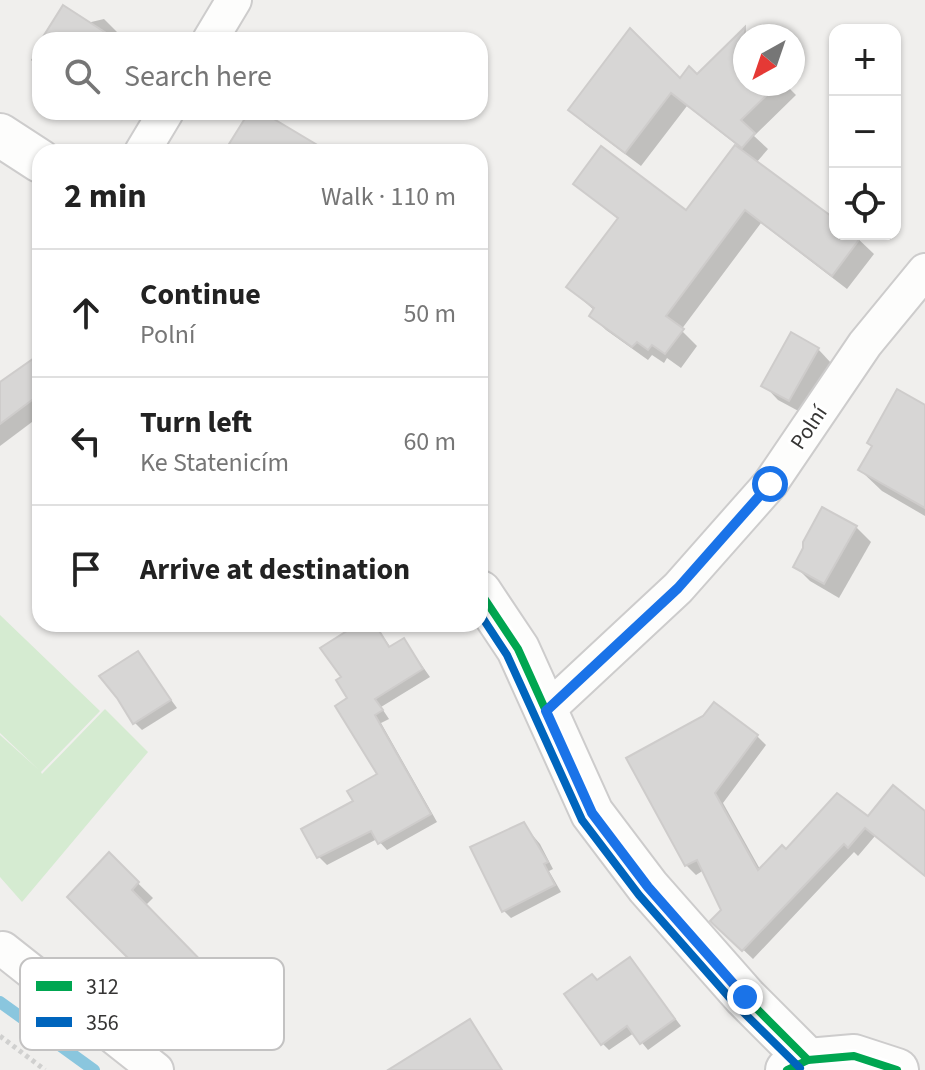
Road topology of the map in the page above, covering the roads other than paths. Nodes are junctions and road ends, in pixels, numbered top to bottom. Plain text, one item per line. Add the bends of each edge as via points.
1 (234, 0) edge
2 (215, 32) edge
3 (161, 120) edge
4 (0, 135) edge
5 (147, 144) edge
6 (32, 156) edge
7 (919, 290) edge
8 (488, 604) edge
9 (546, 711) junction
10 (3, 949) dead end
11 (20, 962) edge
12 (131, 1050) edge
13 (797, 1065) edge
14 (156, 1070) edge
15 (897, 1070) edge

1 - 2 street
3 - 5 street
4 - 6 street
7 - 9 street, Polní via 865,344 770,484 678,588
8 - 9 street via 518,649
9 - 13 street via 592,813
10 - 11 street
12 - 14 street
13 - 15 street via 854,1056

